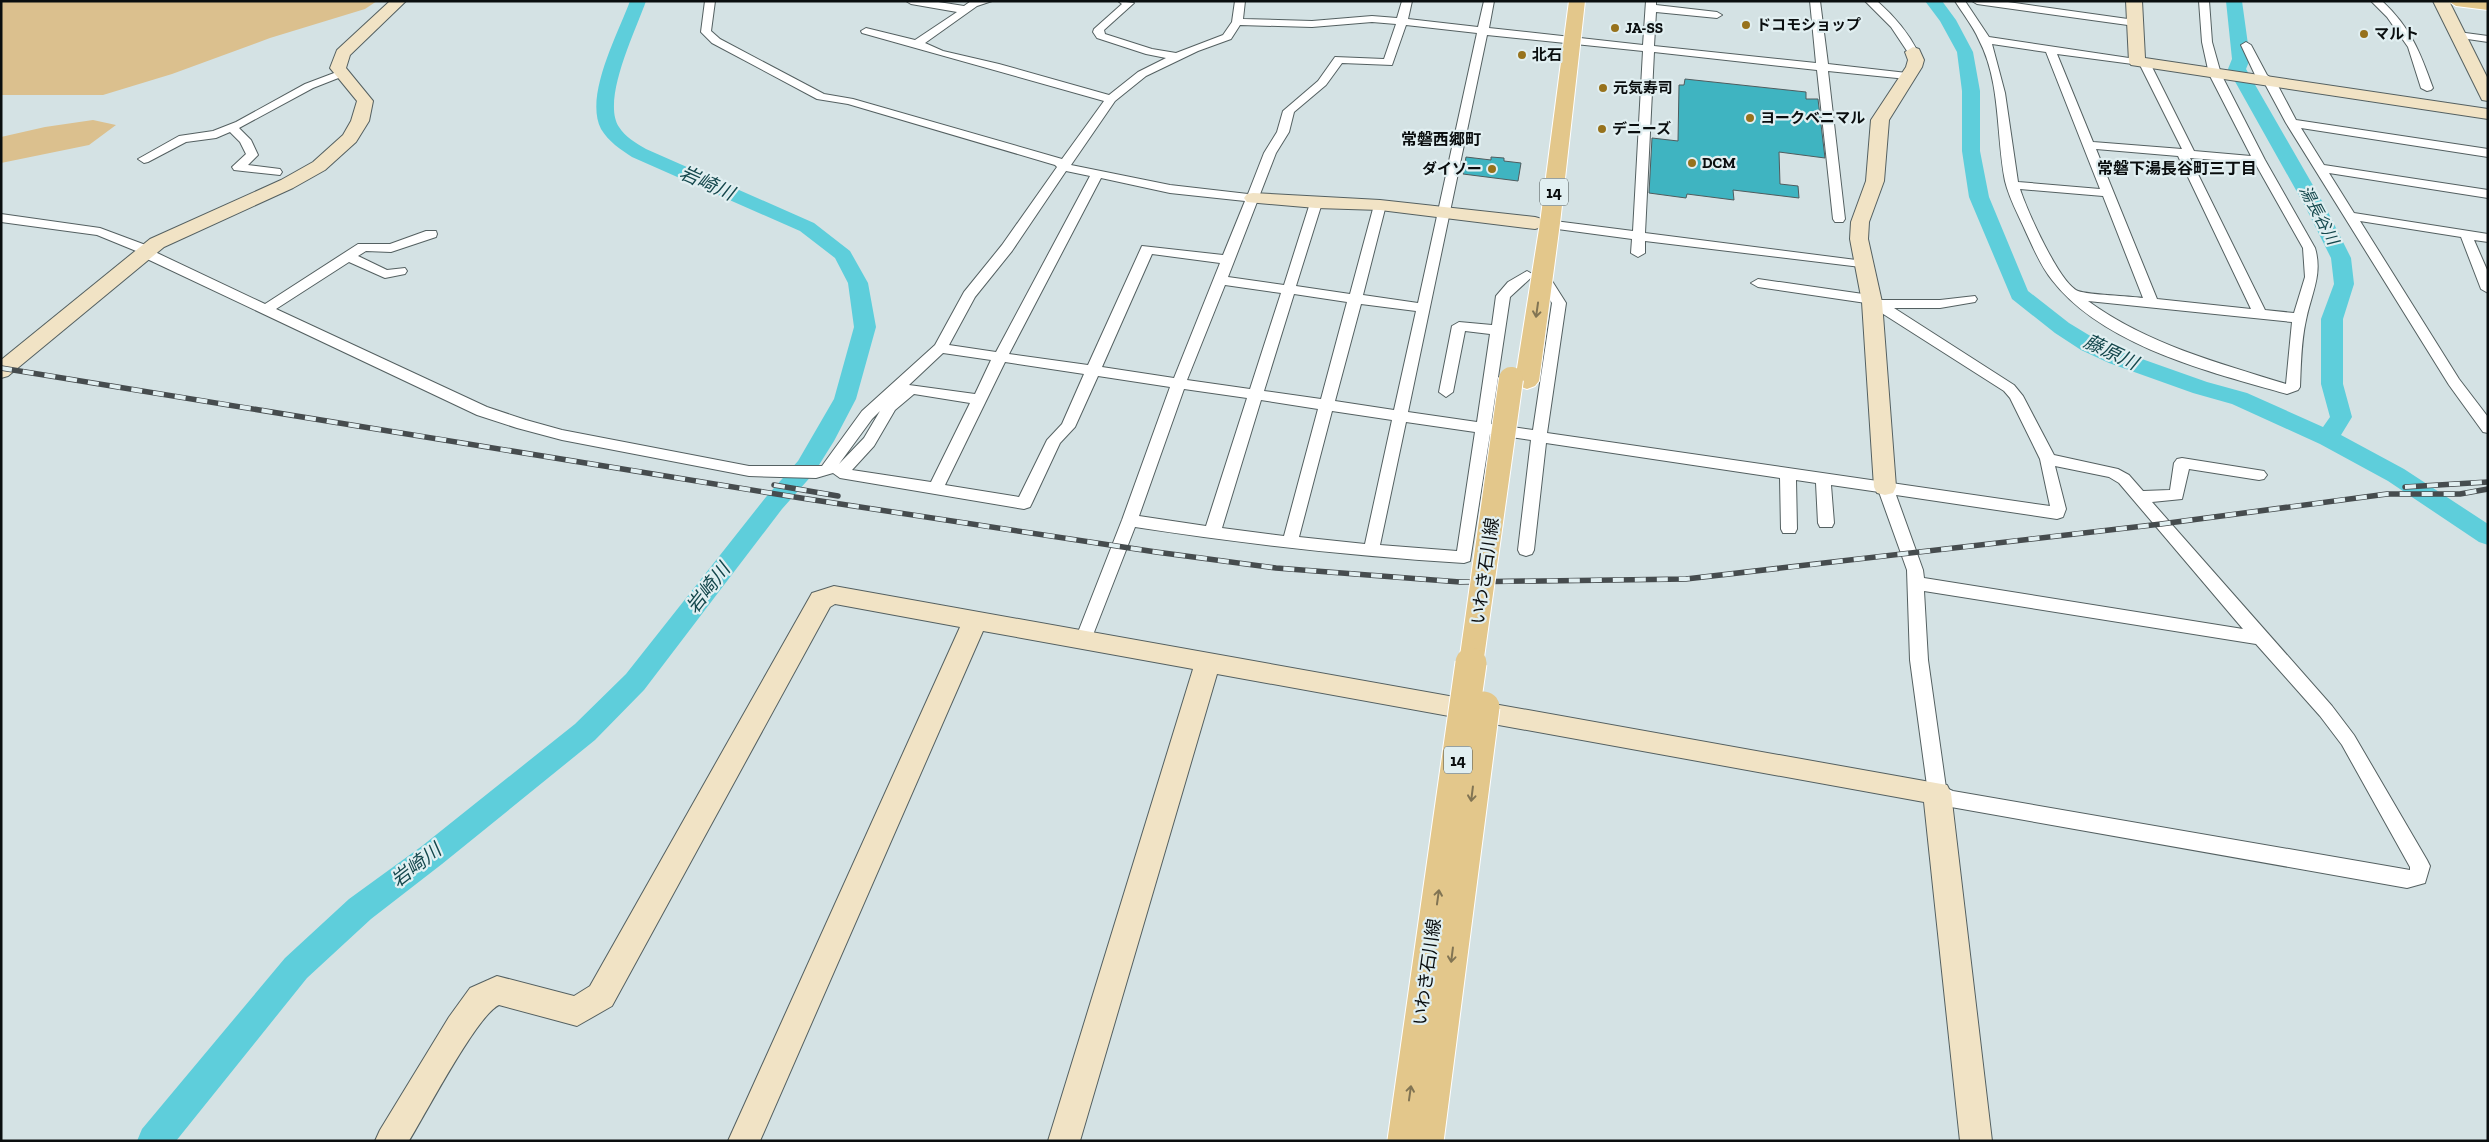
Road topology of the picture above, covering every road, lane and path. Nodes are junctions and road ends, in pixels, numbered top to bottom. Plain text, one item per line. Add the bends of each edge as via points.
1 (399, 1) edge
2 (710, 1) edge
3 (911, 1) edge
4 (987, 1) edge
5 (1123, 1) edge
6 (1240, 1) edge
7 (1407, 1) edge
8 (1489, 1) edge
9 (1564, 1) edge
10 (1577, 1) edge
11 (1816, 1) edge
12 (1870, 1) edge
13 (1960, 1) edge
14 (1977, 1) edge
15 (2134, 1) edge
16 (2204, 1) edge
17 (2376, 1) edge
18 (2442, 1) edge
19 (2456, 1) edge
20 (1651, 5) edge
21 (2488, 5) edge
22 (966, 10) junction
23 (1717, 15) dead end
24 (1397, 21) junction
25 (1237, 22) junction
26 (2135, 24) junction
27 (866, 31) dead end
28 (1483, 31) junction
29 (2458, 35) junction
30 (1566, 39) junction
31 (2488, 39) edge
32 (1985, 40) junction
33 (917, 44) junction
34 (2246, 45) dead end
35 (1649, 48) junction
36 (2050, 49) junction
37 (1913, 52) joint
38 (1178, 57) junction
39 (2141, 63) junction
40 (1823, 67) junction
41 (342, 73) junction
42 (2221, 75) junction
43 (1908, 76) junction
44 (2264, 81) junction
45 (2427, 88) dead end
46 (2488, 96) edge
47 (1111, 99) junction
48 (2488, 114) edge
49 (2292, 123) junction
50 (231, 128) junction
51 (2089, 145) junction
52 (2186, 153) junction
53 (2488, 153) edge
54 (144, 159) dead end
55 (2259, 160) junction
56 (1063, 166) junction
57 (2320, 168) junction
58 (276, 172) dead end
59 (1097, 174) junction
60 (2012, 185) junction
61 (2108, 193) junction
62 (2488, 194) edge
63 (1253, 198) junction
64 (1316, 203) junction
65 (1380, 205) junction
66 (1444, 212) junction
67 (2351, 216) junction
68 (1, 218) edge
69 (1839, 219) dead end
70 (1543, 223) junction
71 (431, 234) dead end
72 (1639, 234) junction
73 (2466, 235) junction
74 (2488, 238) edge
75 (146, 250) junction
76 (1638, 253) dead end
77 (348, 256) junction
78 (1227, 260) junction
79 (1864, 265) junction
80 (400, 271) dead end
81 (1535, 276) junction
82 (1220, 280) junction
83 (1758, 283) dead end
84 (1289, 289) junction
85 (2488, 289) edge
86 (2074, 295) junction
87 (1355, 298) junction
88 (1970, 298) dead end
89 (1874, 302) junction
90 (2152, 303) junction
91 (1423, 308) junction
92 (264, 310) junction
93 (2260, 314) junction
94 (2300, 318) junction
95 (1497, 330) junction
96 (940, 348) junction
97 (1000, 357) junction
98 (1, 371) edge
99 (1094, 371) junction
100 (1519, 380) junction
101 (1179, 383) junction
102 (1446, 392) dead end
103 (1256, 395) junction
104 (979, 399) junction
105 (1327, 405) junction
106 (1400, 416) junction
107 (1484, 428) junction
108 (2488, 428) edge
109 (1540, 437) junction
110 (2049, 459) junction
111 (1788, 473) junction
112 (2259, 475) dead end
113 (1823, 478) junction
114 (1885, 487) junction
115 (936, 488) junction
116 (2139, 497) junction
117 (1130, 520) junction
118 (1826, 523) dead end
119 (1790, 529) dead end
120 (1212, 533) junction
121 (1290, 543) junction
122 (1526, 550) dead end
123 (1371, 552) junction
124 (1916, 583) junction
125 (975, 622) junction
126 (2260, 638) junction
127 (1083, 640) junction
128 (1208, 662) junction
129 (1937, 793) junction
130 (391, 1141) edge
131 (744, 1141) edge
132 (1064, 1141) edge
133 (1403, 1141) edge
134 (1428, 1141) edge
135 (1976, 1141) edge

1 - 41 street via 343,53 338,68
2 - 56 street via 706,32 716,41 821,97 858,104 1059,162
3 - 22 street
4 - 22 street
5 - 38 street via 1129,3 1099,29 1101,36 1150,52
6 - 25 street
7 - 24 street
8 - 28 street
9 - 30 main road, いわき石川線 / 14
10 - 30 main road, いわき石川線 / 14
11 - 40 street
12 - 37 street via 1888,16
13 - 32 street
14 - 26 street
15 - 26 street
16 - 42 street via 2207,42
17 - 45 street via 2413,47
18 - 29 street
19 - 21 main road
20 - 23 street
20 - 35 street
22 - 33 street
24 - 25 street via 1372,18 1312,24
24 - 28 street
24 - 63 street via 1383,63 1339,59 1322,82 1289,111
25 - 38 street via 1227,37
26 - 39 street
27 - 33 street
28 - 30 street
28 - 66 street
29 - 31 street
29 - 46 street
30 - 35 street
30 - 70 main road, いわき石川線 / 14
32 - 36 street
32 - 60 street via 1994,60
33 - 47 street via 939,53
34 - 44 street
35 - 40 street
35 - 72 street
36 - 39 street
36 - 51 street
37 - 43 street via 1916,60
38 - 47 street via 1142,74
39 - 42 street
39 - 52 street
40 - 43 street
40 - 69 street
41 - 50 street via 309,86
41 - 75 street via 365,101 360,121 350,138 320,166 287,184 176,232
42 - 44 street
42 - 55 street
43 - 79 street via 1880,120 1875,181 1860,222 1859,239
44 - 48 street
44 - 49 street
47 - 56 street
49 - 53 street
49 - 57 street
50 - 54 street via 183,139
50 - 58 street via 249,145 252,155 238,167
51 - 52 street
51 - 61 street
52 - 55 street
52 - 93 street
55 - 94 street via 2313,260 2314,275
56 - 59 street
56 - 96 street via 969,295
57 - 62 street
57 - 67 street
59 - 63 street via 1170,189
59 - 97 street
60 - 61 street
60 - 86 street via 2046,260
61 - 90 street
63 - 64 street
63 - 78 street
64 - 65 street
64 - 84 street
65 - 66 street
65 - 87 street
66 - 70 street
66 - 91 street
67 - 73 street
67 - 108 street via 2454,382
68 - 75 street via 100,232
70 - 72 street
70 - 81 main road, いわき石川線 / 14
71 - 77 street via 390,248 363,247
72 - 76 street
72 - 79 street
73 - 74 street
73 - 85 street
75 - 92 street via 150,255
75 - 98 street
77 - 80 street via 385,274
77 - 92 street
78 - 82 street
78 - 99 street via 1147,249
79 - 89 street
81 - 95 street via 1513,284 1503,296
81 - 100 main road, いわき石川線 / 14
81 - 109 street via 1559,303
82 - 84 street
82 - 101 street
83 - 89 street
84 - 87 street
84 - 103 street
86 - 90 street
86 - 94 street via 2132,334 2203,362 2287,389 2293,387 2295,342
87 - 91 street
87 - 105 street
88 - 89 street via 1940,304
89 - 110 street via 2009,388
89 - 114 street
90 - 93 street
91 - 106 street
92 - 96 street via 482,411 522,424 562,435 774,473 827,470 867,415
93 - 94 street
95 - 102 street via 1459,326
95 - 107 street
96 - 97 street
97 - 99 street
97 - 104 street
99 - 101 street
99 - 115 street via 1068,427 1054,440 1024,503
133 -> 100 main road, いわき石川線 / 14, bridge
100 -> 134 main road, いわき石川線 / 14, bridge
101 - 103 street
101 - 117 street
103 - 105 street
103 - 120 street
104 - 115 street
104 - 115 street via 911,389 890,407 868,442 840,474
105 - 106 street
105 - 121 street
106 - 107 street
106 - 123 street
107 - 109 street
107 - 123 street via 1464,557
109 - 111 street
109 - 122 street
110 - 114 street via 2046,461 2057,512
110 - 116 street via 2113,473 2124,479
111 - 113 street
111 - 119 street
112 - 116 street via 2182,463 2177,495
113 - 114 street
113 - 118 street
114 - 124 street via 1915,570
116 - 126 street
117 - 120 street
117 - 127 street
120 - 121 street
121 - 123 street
124 - 126 street
124 - 129 street via 1919,660
125 - 127 street
125 - 130 street via 834,595 821,600 601,996 577,1011 497,990 481,998
125 - 131 street
126 - 129 street via 2326,710 2348,740 2420,866 2418,877 2407,879 1951,799
127 - 128 street
128 - 129 street
128 - 132 street
129 - 135 street

